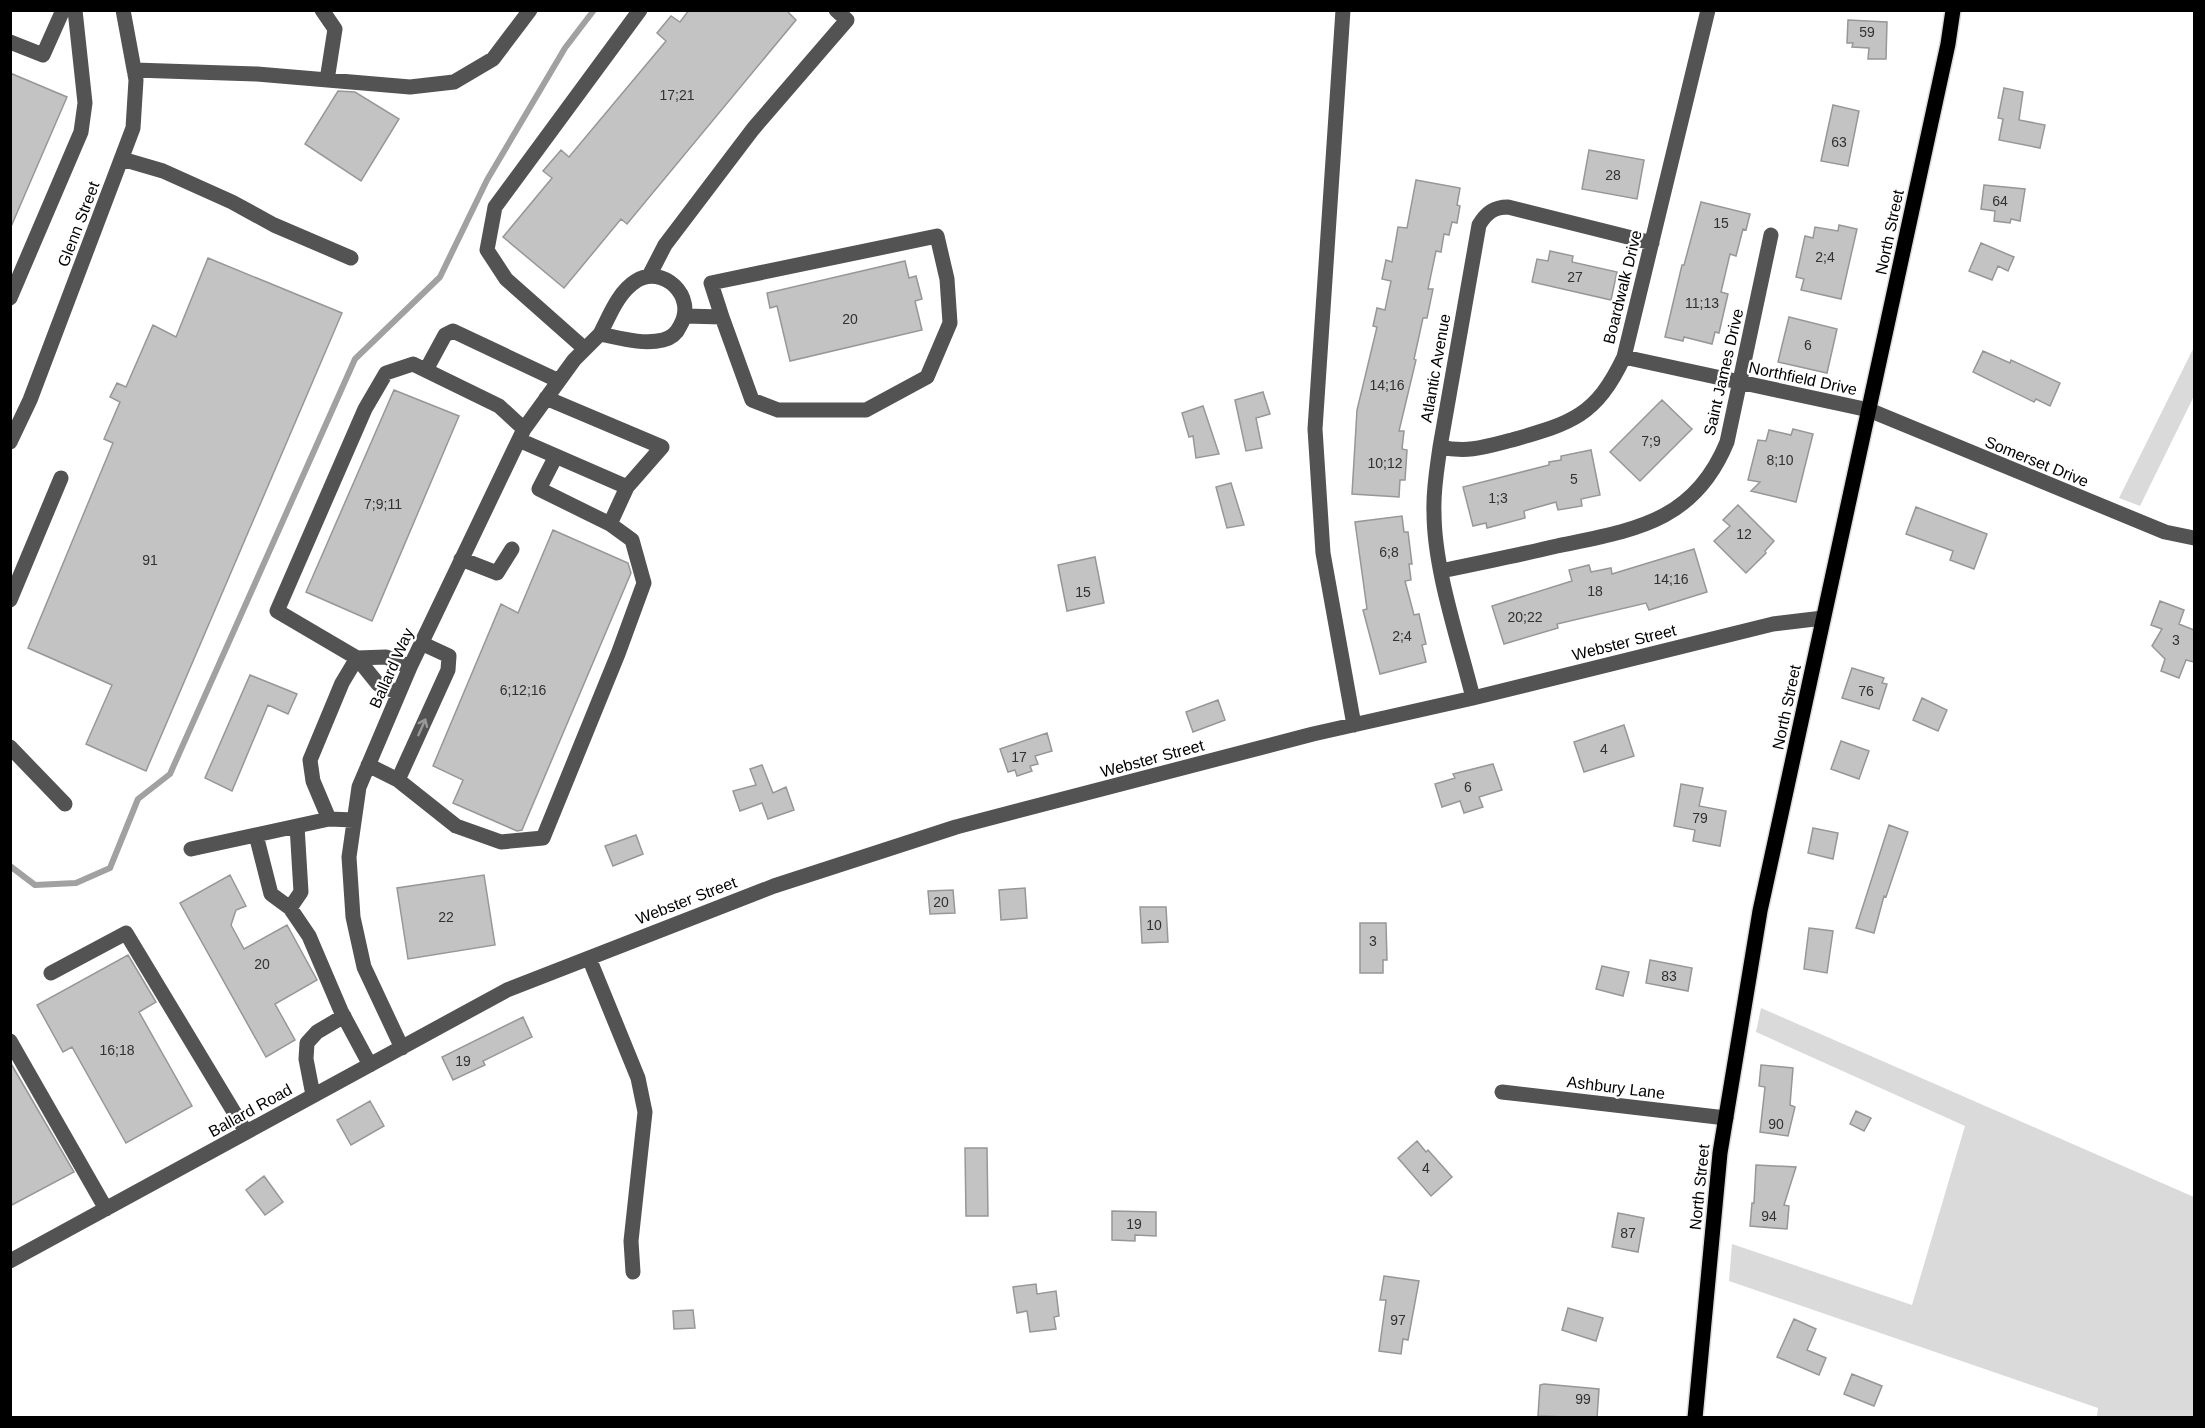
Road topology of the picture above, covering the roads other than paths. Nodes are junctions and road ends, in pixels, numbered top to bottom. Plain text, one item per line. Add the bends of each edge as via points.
1 (63, 10) edge
2 (75, 10) edge
3 (123, 10) edge
4 (322, 10) edge
5 (530, 10) edge
6 (640, 10) edge
7 (836, 10) edge
8 (1342, 10) edge
9 (1708, 10) edge
10 (1953, 10) edge
11 (10, 42) edge
12 (134, 70) junction
13 (327, 80) junction
14 (122, 159) junction
15 (1772, 236) dead end
16 (1652, 243) junction
17 (351, 258) dead end
18 (649, 276) junction
19 (10, 298) edge
20 (686, 316) junction
21 (722, 317) junction
22 (600, 334) junction
23 (585, 349) junction
24 (1624, 357) junction
25 (426, 370) junction
26 (559, 381) junction
27 (1740, 382) junction
28 (546, 398) junction
29 (1869, 410) junction
30 (522, 434) junction
31 (10, 442) edge
32 (1440, 447) junction
33 (556, 456) junction
34 (61, 478) dead end
35 (627, 487) junction
36 (610, 524) junction
37 (2194, 538) edge
38 (512, 549) dead end
39 (461, 559) junction
40 (1441, 571) junction
41 (10, 600) edge
42 (1823, 618) junction
43 (421, 643) junction
44 (357, 658) junction
45 (410, 667) junction
46 (399, 693) junction
47 (1473, 698) junction
48 (1354, 725) junction
49 (10, 747) edge
50 (368, 765) junction
51 (398, 780) junction
52 (65, 804) dead end
53 (329, 819) junction
54 (354, 820) junction
55 (297, 826) junction
56 (256, 835) junction
57 (191, 849) dead end
58 (290, 908) junction
59 (589, 958) junction
60 (51, 973) dead end
61 (507, 990) joint
62 (344, 1016) junction
63 (10, 1041) edge
64 (402, 1048) junction
65 (370, 1065) junction
66 (1502, 1092) dead end
67 (313, 1095) junction
68 (1726, 1118) junction
69 (246, 1132) junction
70 (106, 1209) junction
71 (10, 1261) edge
72 (633, 1272) dead end
73 (1695, 1418) edge

1 - 11 street via 43,55
2 - 19 street via 85,103 81,132
3 - 12 street, Glenn Street
4 - 13 street via 336,29
5 - 13 street via 493,59 454,82 410,87
6 - 23 street via 495,207 487,250 506,279
7 - 18 street via 847,20 753,129 664,245
8 - 48 street via 1315,429 1323,553
9 - 16 street, Boardwalk Drive
10 - 29 main road, North Street
12 - 13 street
12 - 14 street, Glenn Street via 133,129
14 - 17 street via 163,171
14 - 31 street, Glenn Street via 30,400
15 - 27 street, Saint James Drive
16 - 24 street, Boardwalk Drive
16 - 32 street, Atlantic Avenue via 1508,207 1486,214 1477,230
18 - 20 street via 680,289
18 - 22 street, Ballard Way via 636,281 621,295
20 - 21 street
20 - 22 street via 677,333 666,340 649,342
21 - 21 street via 752,400 778,410 866,410 927,377 950,323 947,279 937,236 711,282
22 - 23 street, Ballard Way
23 - 26 street, Ballard Way
24 - 27 street, Northfield Drive
24 - 32 street, Boardwalk Drive via 1611,384 1596,401 1559,426 1474,451
25 - 26 street via 445,335 453,331
25 - 30 street via 499,406
25 - 44 street via 413,364 386,373 365,409 277,612
26 - 28 street, Ballard Way
27 - 29 street, Northfield Drive
27 - 40 street, Saint James Drive via 1720,459 1698,488 1660,518 1629,531
28 - 30 street, Ballard Way
28 - 35 street via 662,447
29 - 37 street, Somerset Drive via 2165,532
29 - 42 main road, North Street
30 - 33 street
30 - 39 street, Ballard Way
32 - 40 street, Atlantic Avenue via 1434,513
33 - 35 street
33 - 36 street via 539,489
34 - 41 street
35 - 36 street
36 - 51 street via 632,540 644,583 543,837 501,842 456,826
38 - 39 street via 497,573
39 - 43 street, Ballard Way
40 - 47 street, Atlantic Avenue
42 - 47 street, Webster Street via 1773,624
42 - 68 main road, North Street via 1760,911
43 - 45 street, Ballard Way
51 -> 43 street via 448,670 449,656
44 - 45 street via 386,657
44 - 46 street via 378,684
44 - 53 street via 342,683 310,760 313,781
45 - 46 street, Ballard Way
46 - 50 street, Ballard Way
47 - 48 street, Webster Street
48 - 59 street, Webster Street via 956,827 774,886
49 - 52 street
50 - 51 street
50 - 54 street, Ballard Way via 359,787
53 - 54 street
53 - 55 street
54 - 64 street, Ballard Way via 349,857 357,937 364,967
55 - 56 street
55 - 58 street via 301,892
56 - 57 street
56 - 58 street via 271,894
58 - 62 street via 309,936
59 - 61 street, Webster Street
59 - 72 street via 638,1078 645,1112 631,1241
60 - 69 street via 126,933
61 - 64 street, Ballard Road
62 - 65 street
62 - 67 street via 307,1043
63 - 70 street
64 - 65 street, Ballard Road
65 - 67 street, Ballard Road
66 - 68 street, Ashbury Lane
67 - 69 street, Ballard Road
68 - 73 main road, North Street
69 - 70 street, Ballard Road
70 - 71 street, Ballard Road

